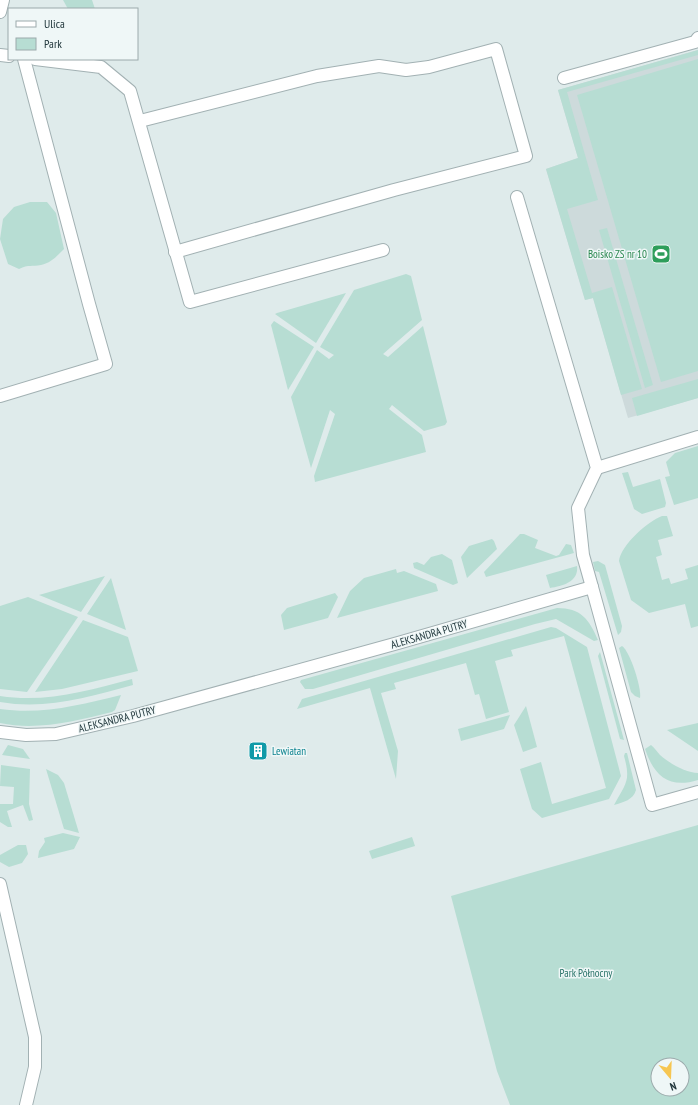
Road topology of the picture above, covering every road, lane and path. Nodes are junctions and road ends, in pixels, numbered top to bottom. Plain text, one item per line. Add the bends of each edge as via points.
1 (3, 0) edge
2 (0, 12) edge
3 (698, 38) edge
4 (24, 60) edge
5 (43, 60) edge
6 (564, 78) dead end
7 (140, 121) junction
8 (518, 197) dead end
9 (383, 250) dead end
10 (175, 252) junction
11 (0, 396) edge
12 (698, 437) edge
13 (597, 468) junction
14 (592, 587) junction
15 (0, 732) edge
16 (698, 792) edge
17 (0, 884) edge
18 (26, 1105) edge

1 - 2 street
3 - 6 street via 694,42
4 - 11 street via 106,364
5 - 7 street via 100,67 130,91
7 - 10 street
7 - 10 street via 317,76 379,66 406,70 429,67 496,49 526,156 394,190
8 - 13 street
9 - 10 street via 190,302
12 - 13 street
13 - 14 street via 578,508 583,555
14 - 15 street, ALEKSANDRA PUTRY via 133,716 56,734 26,735
14 - 16 street via 652,805
17 - 18 street via 35,1037 35,1066

